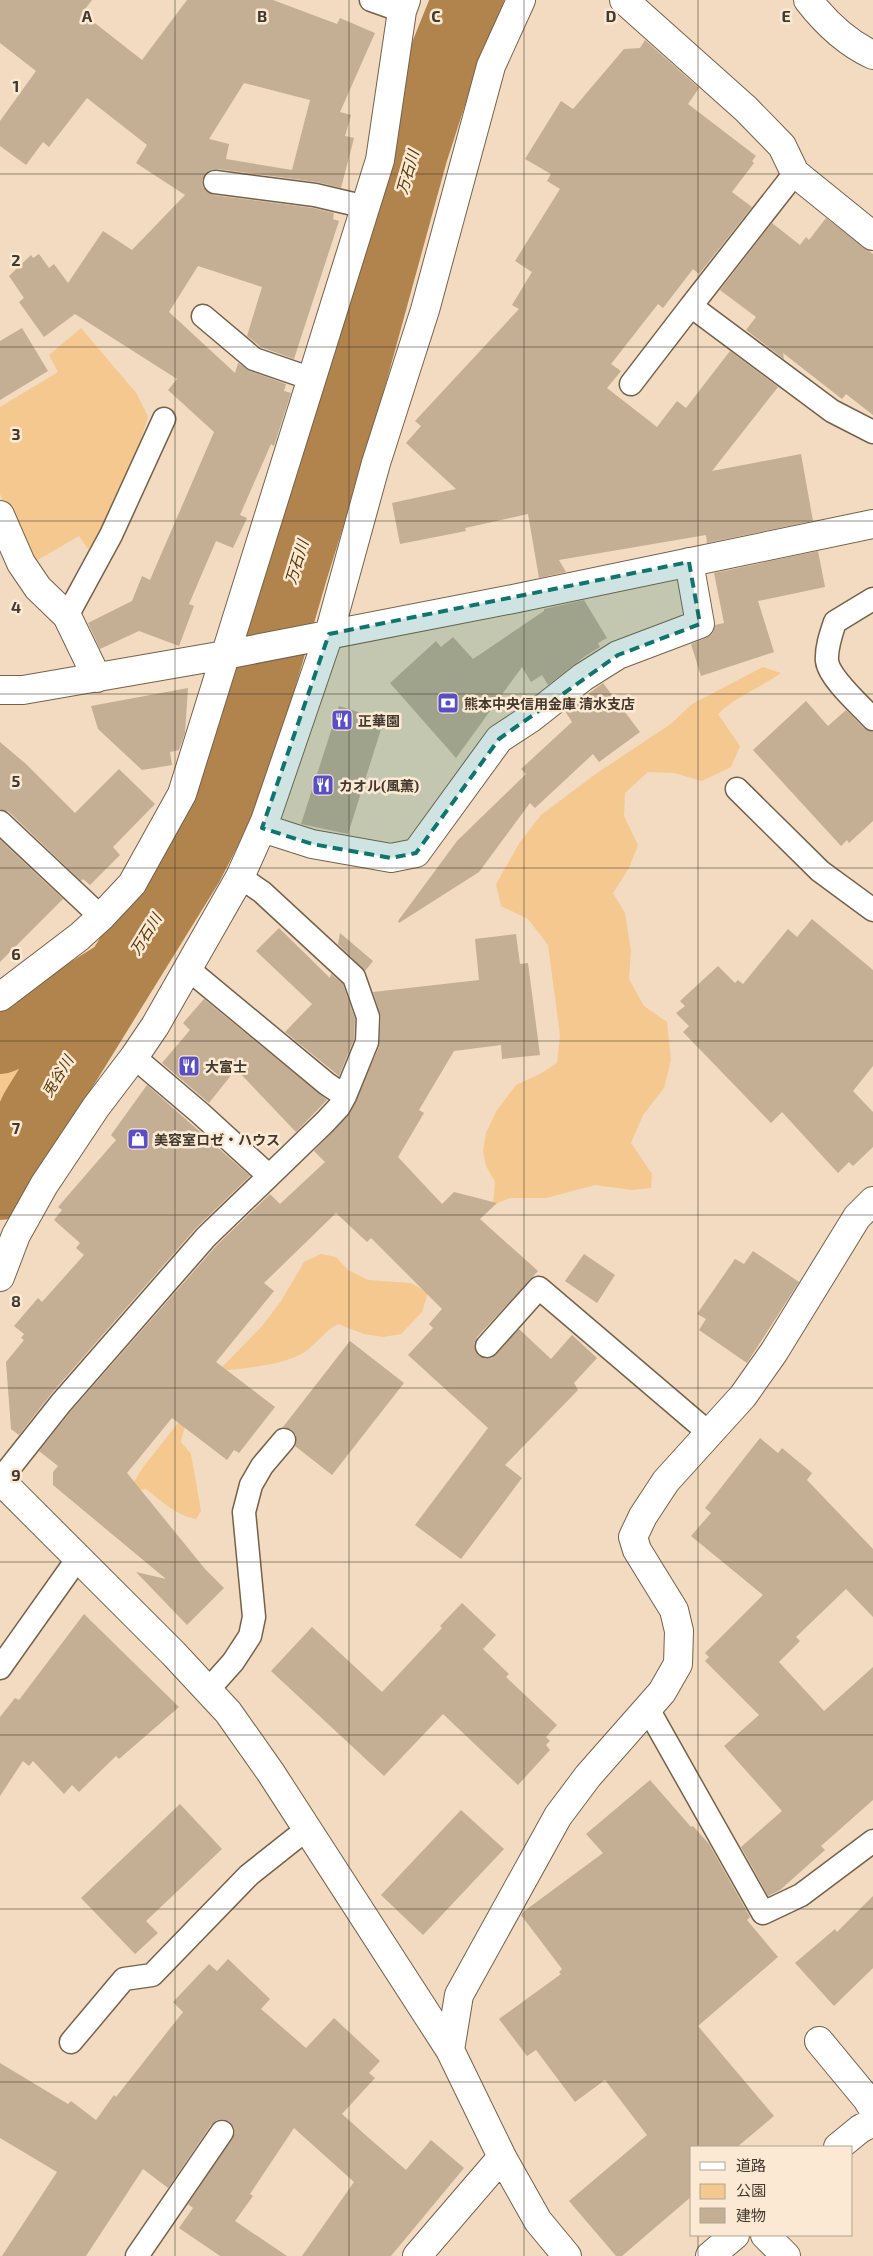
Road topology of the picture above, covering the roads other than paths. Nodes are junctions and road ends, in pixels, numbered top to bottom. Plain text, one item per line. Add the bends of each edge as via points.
1 (371, 0) edge
2 (521, 0) edge
3 (624, 0) edge
4 (808, 0) edge
5 (404, 5) edge
6 (873, 55) edge
7 (795, 173) junction
8 (215, 182) dead end
9 (366, 208) junction
10 (873, 236) edge
11 (691, 306) junction
12 (203, 316) dead end
13 (312, 379) junction
14 (631, 384) dead end
15 (164, 419) dead end
16 (873, 432) edge
17 (0, 515) edge
18 (873, 524) edge
19 (689, 562) junction
20 (873, 598) edge
21 (67, 616) junction
22 (319, 636) junction
23 (232, 654) junction
24 (96, 678) junction
25 (0, 690) edge
26 (873, 719) edge
27 (737, 788) dead end
28 (0, 822) edge
29 (262, 828) junction
30 (240, 877) junction
31 (873, 910) edge
32 (101, 917) junction
33 (187, 968) junction
34 (2, 993) edge
35 (134, 1057) junction
36 (345, 1096) junction
37 (268, 1175) junction
38 (873, 1201) edge
39 (0, 1277) edge
40 (487, 1346) dead end
41 (709, 1433) junction
42 (284, 1440) dead end
43 (0, 1480) edge
44 (78, 1558) junction
45 (0, 1668) edge
46 (208, 1690) junction
47 (648, 1709) junction
48 (307, 1829) junction
49 (873, 1841) edge
50 (819, 2040) dead end
51 (72, 2042) dead end
52 (450, 2050) junction
53 (873, 2109) edge
54 (873, 2122) edge
55 (222, 2132) dead end
56 (839, 2146) edge
57 (502, 2157) junction
58 (734, 2236) edge
59 (766, 2236) edge
60 (137, 2256) edge
61 (417, 2256) edge
62 (567, 2256) edge
63 (710, 2256) edge
64 (786, 2256) edge

1 - 5 lane
2 - 22 street via 491,66 424,310
3 - 7 street via 746,109 782,146
4 - 6 street via 821,17 860,49
5 - 9 street via 380,160
7 - 10 street
7 - 11 lane
8 - 9 lane via 315,195
9 - 13 street
11 - 14 lane
11 - 16 lane via 832,411
12 - 13 lane via 254,359
13 - 23 street
15 - 21 lane via 111,535
17 - 21 street via 20,563 38,588
18 - 19 street
19 - 22 street
19 - 29 street via 700,624 618,654 499,739 416,853 391,858 312,844
20 - 26 lane via 835,622 827,662 834,676
21 - 24 street
22 - 23 street
22 - 29 street
23 - 24 street
23 - 32 street via 182,794 132,884
24 - 25 street via 23,690
27 - 31 lane via 820,872
28 - 32 lane
29 - 30 street
30 - 33 street
30 - 36 lane via 262,892 354,977 368,1018 367,1042
32 - 34 street
33 - 35 street
33 - 36 lane
35 - 37 lane
35 - 39 street via 96,1107 44,1186 16,1235
36 - 37 lane via 325,1122
37 - 43 lane via 206,1237 144,1307
38 - 41 street via 857,1217 743,1396
40 - 41 lane via 539,1288
41 - 47 street via 666,1481 633,1537 637,1550 674,1610 679,1630 678,1664
42 - 46 lane via 251,1485 244,1512 254,1617 250,1636 233,1662
43 - 44 street
44 - 45 lane
44 - 46 street
46 - 48 street via 228,1712
47 - 49 lane via 763,1913 801,1895
47 - 52 street via 588,1776 558,1816 459,1995
48 - 51 lane via 249,1875 152,1976 124,1979
48 - 52 street
50 - 53 street
52 - 57 street
54 - 56 street
55 - 60 lane
57 - 61 street
57 - 62 street via 538,2221
58 - 63 street
59 - 64 street

